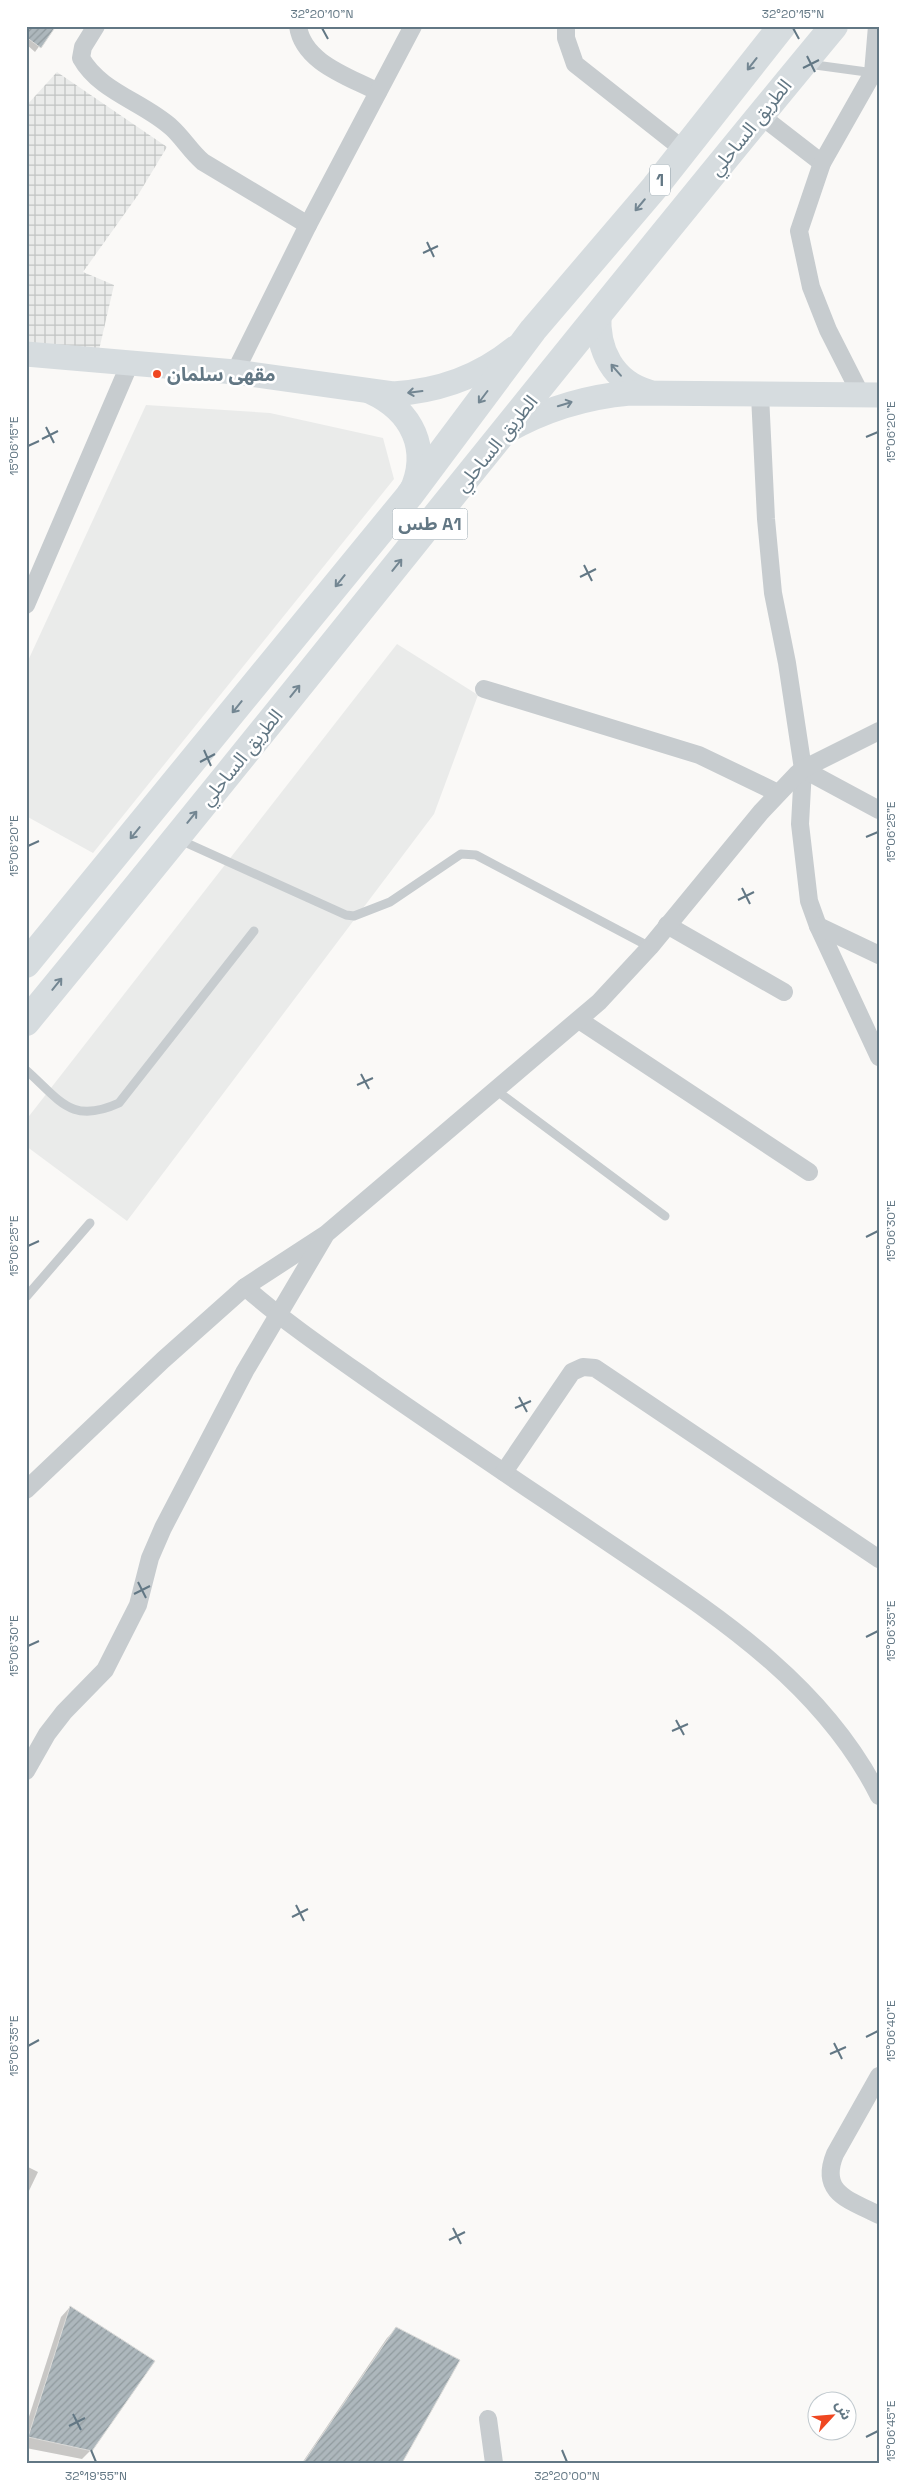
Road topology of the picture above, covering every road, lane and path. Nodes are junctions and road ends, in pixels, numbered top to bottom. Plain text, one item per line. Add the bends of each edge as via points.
1 (96, 26) edge
2 (298, 26) edge
3 (413, 26) edge
4 (566, 26) edge
5 (782, 26) edge
6 (834, 26) edge
7 (877, 26) edge
8 (803, 64) junction
9 (876, 73) edge
10 (378, 92) junction
11 (760, 115) junction
12 (684, 150) junction
13 (822, 162) junction
14 (308, 224) junction
15 (599, 314) junction
16 (533, 330) junction
17 (26, 354) edge
18 (130, 363) junction
19 (235, 372) junction
20 (371, 392) junction
21 (657, 394) junction
22 (760, 395) junction
23 (870, 395) edge
24 (505, 432) junction
25 (409, 496) junction
26 (26, 605) edge
27 (484, 689) dead end
28 (879, 731) edge
29 (803, 769) junction
30 (778, 793) junction
31 (879, 810) edge
32 (175, 838) junction
33 (667, 925) junction
34 (818, 926) junction
35 (254, 930) dead end
36 (650, 948) junction
37 (879, 955) edge
38 (26, 964) edge
39 (784, 992) dead end
40 (579, 1020) junction
41 (26, 1022) edge
42 (863, 1025) junction
43 (879, 1034) edge
44 (879, 1057) edge
45 (26, 1070) edge
46 (497, 1090) junction
47 (809, 1172) dead end
48 (665, 1216) dead end
49 (90, 1223) dead end
50 (326, 1234) junction
51 (245, 1287) junction
52 (26, 1297) edge
53 (276, 1315) junction
54 (504, 1472) junction
55 (26, 1490) edge
56 (879, 1559) edge
57 (26, 1772) edge
58 (879, 1796) edge
59 (879, 2076) edge
60 (879, 2215) edge
61 (488, 2420) dead end
62 (494, 2463) edge

1 - 14 street via 83,47 81,58 94,77 172,128 190,152 203,162
2 - 10 street via 306,48 317,60
3 - 10 street
4 - 12 street via 566,38 575,64
5 -> 12 highway, الطريق الساحلي / 1
6 - 8 highway, الطريق الساحلي / طس A1
7 - 9 street
8 - 9 lane
8 - 11 highway, الطريق الساحلي / طس A1
9 - 13 street
10 - 14 street
11 - 13 street
11 - 15 highway, الطريق الساحلي / طس A1
12 -> 16 highway, الطريق الساحلي / 1
13 - 23 street via 799,231 824,322
14 - 19 street
21 -> 15 main road via 628,383 607,360 598,330
15 - 24 highway, الطريق الساحلي / طس A1
16 -> 20 main road via 500,360 460,381 416,392
16 -> 25 highway, الطريق الساحلي / طس A1
17 - 18 main road
18 - 19 main road
18 - 26 street
19 - 20 main road
20 - 25 main road via 395,406 412,428 419,455 415,483
21 - 22 main road
24 -> 21 main road via 528,418 578,400 621,394
22 - 23 main road
22 - 29 street via 773,593
32 -> 24 highway, الطريق الساحلي / طس A1
25 -> 38 highway, الطريق الساحلي / طس A1
27 - 30 street via 699,755
28 - 29 street
29 - 30 street
29 - 31 street
29 - 34 street via 800,824 809,901
30 - 33 street
32 - 36 lane via 354,916 390,902 461,854 476,855
41 -> 32 highway, الطريق الساحلي / طس A1
33 - 36 street
33 - 39 street
34 - 37 street
34 - 42 street
35 - 45 lane via 119,1103 105,1110 82,1113 70,1109
36 - 40 street
40 - 46 street
40 - 47 street
42 - 43 street
42 - 44 street
46 - 48 lane
46 - 50 street
49 - 52 lane
50 - 51 street
50 - 53 street
51 - 53 street
51 - 55 street
53 - 54 street
53 - 57 street via 163,1528 150,1558 138,1605 123,1639 105,1670 47,1734
54 - 56 street via 572,1372 583,1366 595,1368
54 - 58 street via 727,1624 788,1676 829,1717 857,1756
59 - 60 street via 829,2168 829,2180 836,2190
61 - 62 street

